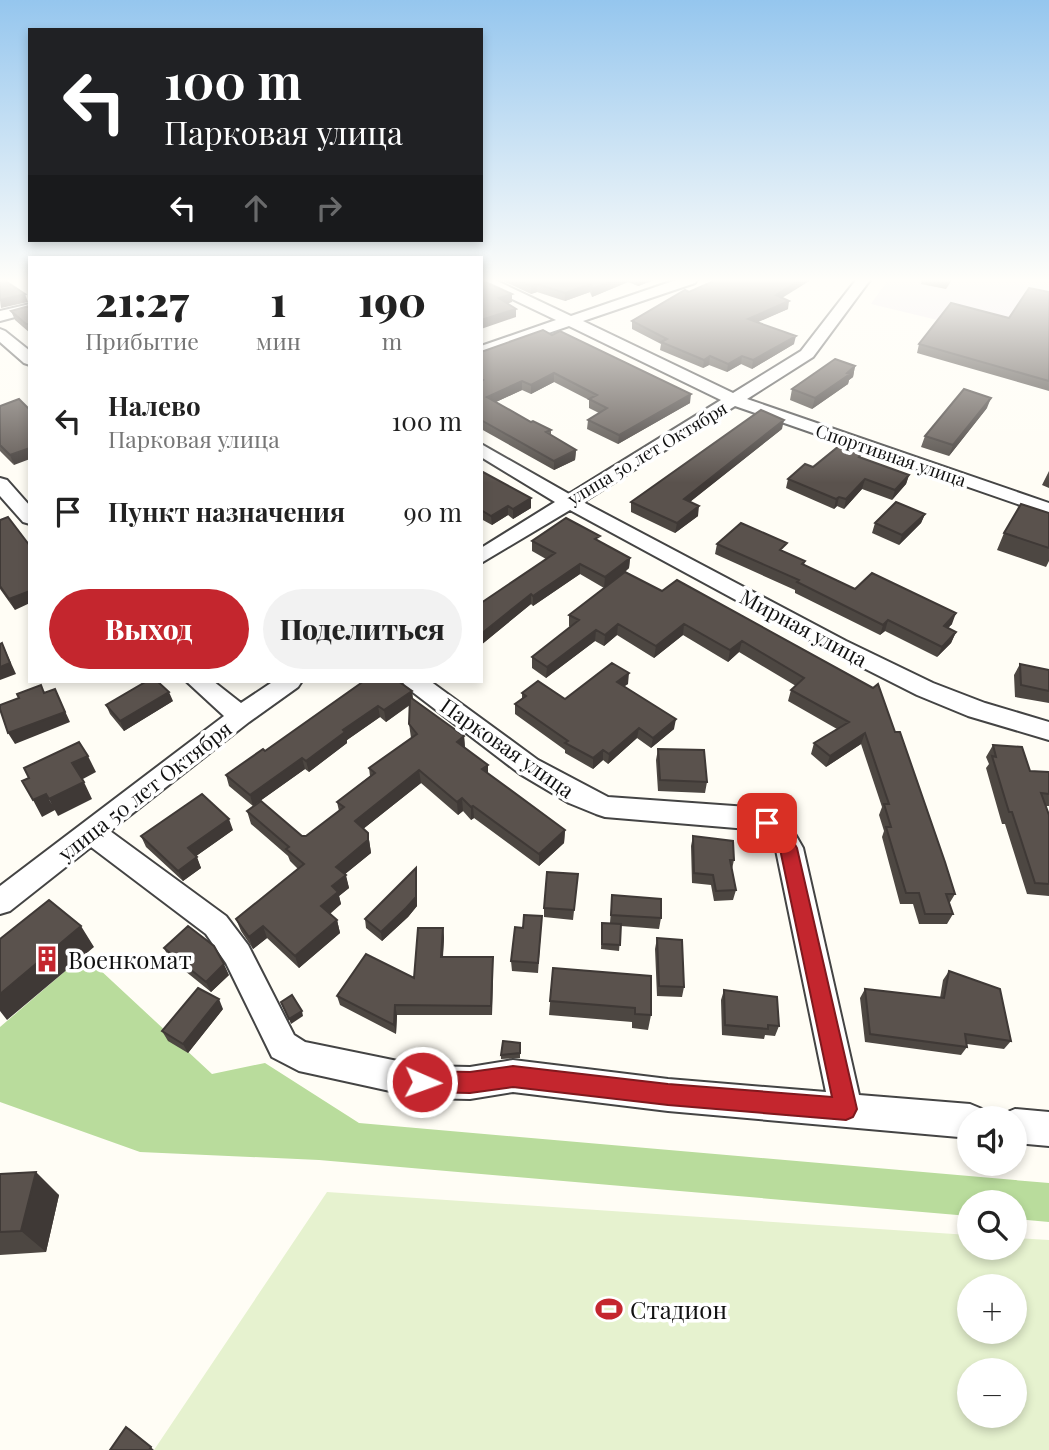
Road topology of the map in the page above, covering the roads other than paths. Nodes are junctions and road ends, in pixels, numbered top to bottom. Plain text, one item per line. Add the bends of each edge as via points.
1 (623, 348) edge
2 (812, 348) edge
3 (734, 400) junction
4 (483, 450) edge
5 (0, 484) edge
6 (567, 501) junction
7 (19, 509) edge
8 (1049, 509) edge
9 (483, 556) edge
10 (200, 683) edge
11 (287, 683) edge
12 (417, 683) edge
13 (240, 716) junction
14 (1049, 731) edge
15 (91, 832) junction
16 (2, 894) edge
17 (846, 1109) junction
18 (957, 1120) edge
19 (1027, 1127) edge
20 (1049, 1129) edge

1 - 3 street, Спортивная улица
2 - 3 street, улица 50 лет Октября
3 - 6 street, улица 50 лет Октября
3 - 8 street, Спортивная улица
4 - 6 street, Мирная улица
5 - 7 street
6 - 9 street, улица 50 лет Октября
6 - 14 street, Мирная улица via 925,689
10 - 13 street
11 - 13 street, улица 50 лет Октября
12 - 17 street, Парковая улица via 542,776 585,800 605,807 748,818 767,823 781,835 789,848
13 - 15 street, улица 50 лет Октября
15 - 16 street, улица 50 лет Октября
15 - 17 street via 216,925 237,954 283,1046 299,1056 422,1082 470,1083 513,1076 668,1095
17 - 18 street
19 - 20 street

